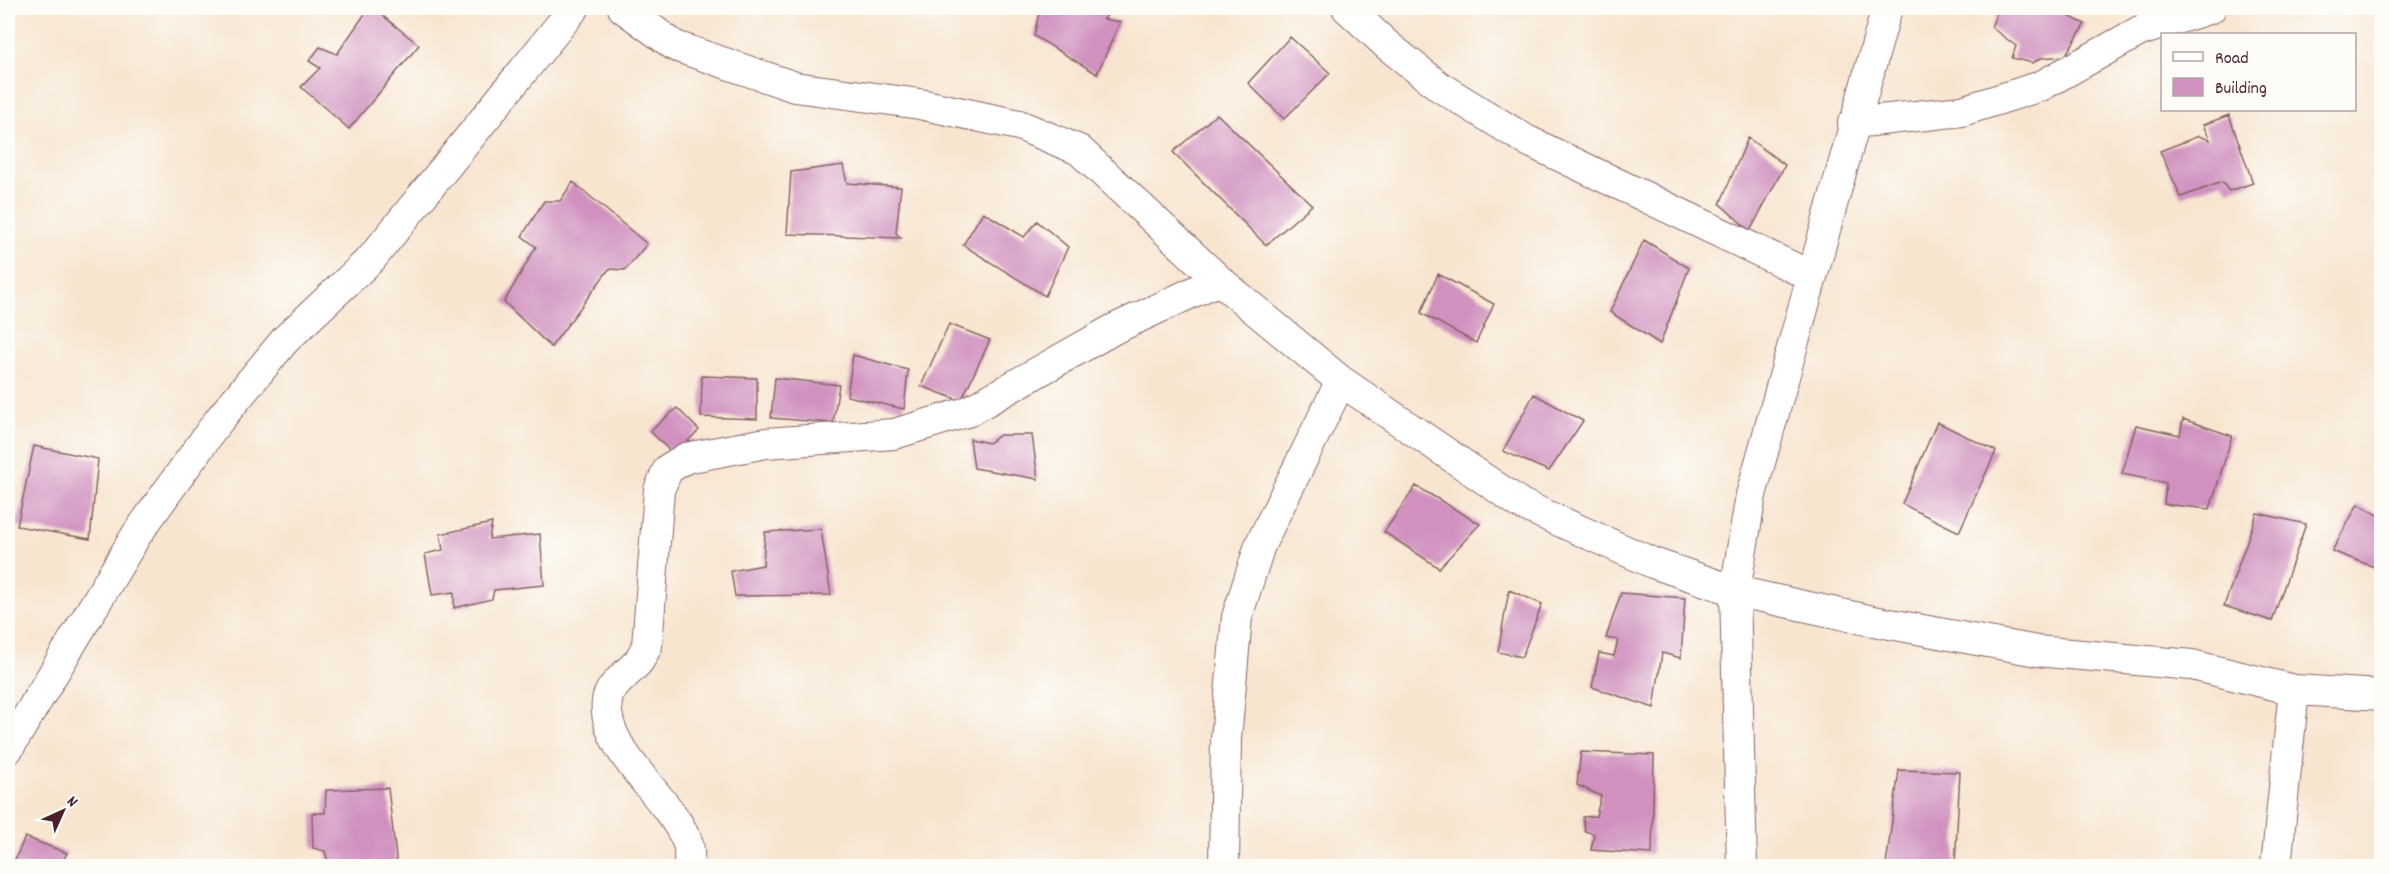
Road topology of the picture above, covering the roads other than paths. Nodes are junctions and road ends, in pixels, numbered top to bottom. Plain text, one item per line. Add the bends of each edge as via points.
1 (574, 8) edge
2 (623, 8) edge
3 (1347, 8) edge
4 (1887, 8) edge
5 (2211, 8) edge
6 (1853, 123) junction
7 (1811, 276) junction
8 (1219, 280) junction
9 (1341, 381) junction
10 (1735, 591) junction
11 (2295, 690) junction
12 (2382, 695) edge
13 (8, 749) edge
14 (689, 867) edge
15 (1224, 867) edge
16 (1742, 867) edge
17 (2276, 867) edge

1 - 13 street via 372,258 285,340 219,420 137,534
2 - 8 street via 675,46 795,87 920,104 1019,125 1079,150
3 - 7 street via 1440,87 1526,140
4 - 6 street
5 - 6 street via 2140,32 2041,86 1962,111
6 - 7 street
7 - 10 street via 1751,495
8 - 9 street
8 - 14 street via 1114,328 968,412 894,434 766,443 686,458 668,469 659,490 647,646 606,700 609,729 630,763 674,815 688,845
9 - 10 street via 1521,504 1653,563
9 - 15 street via 1260,545 1237,616 1226,739
10 - 11 street via 2037,651 2192,665
10 - 16 street
11 - 12 street
11 - 17 street

